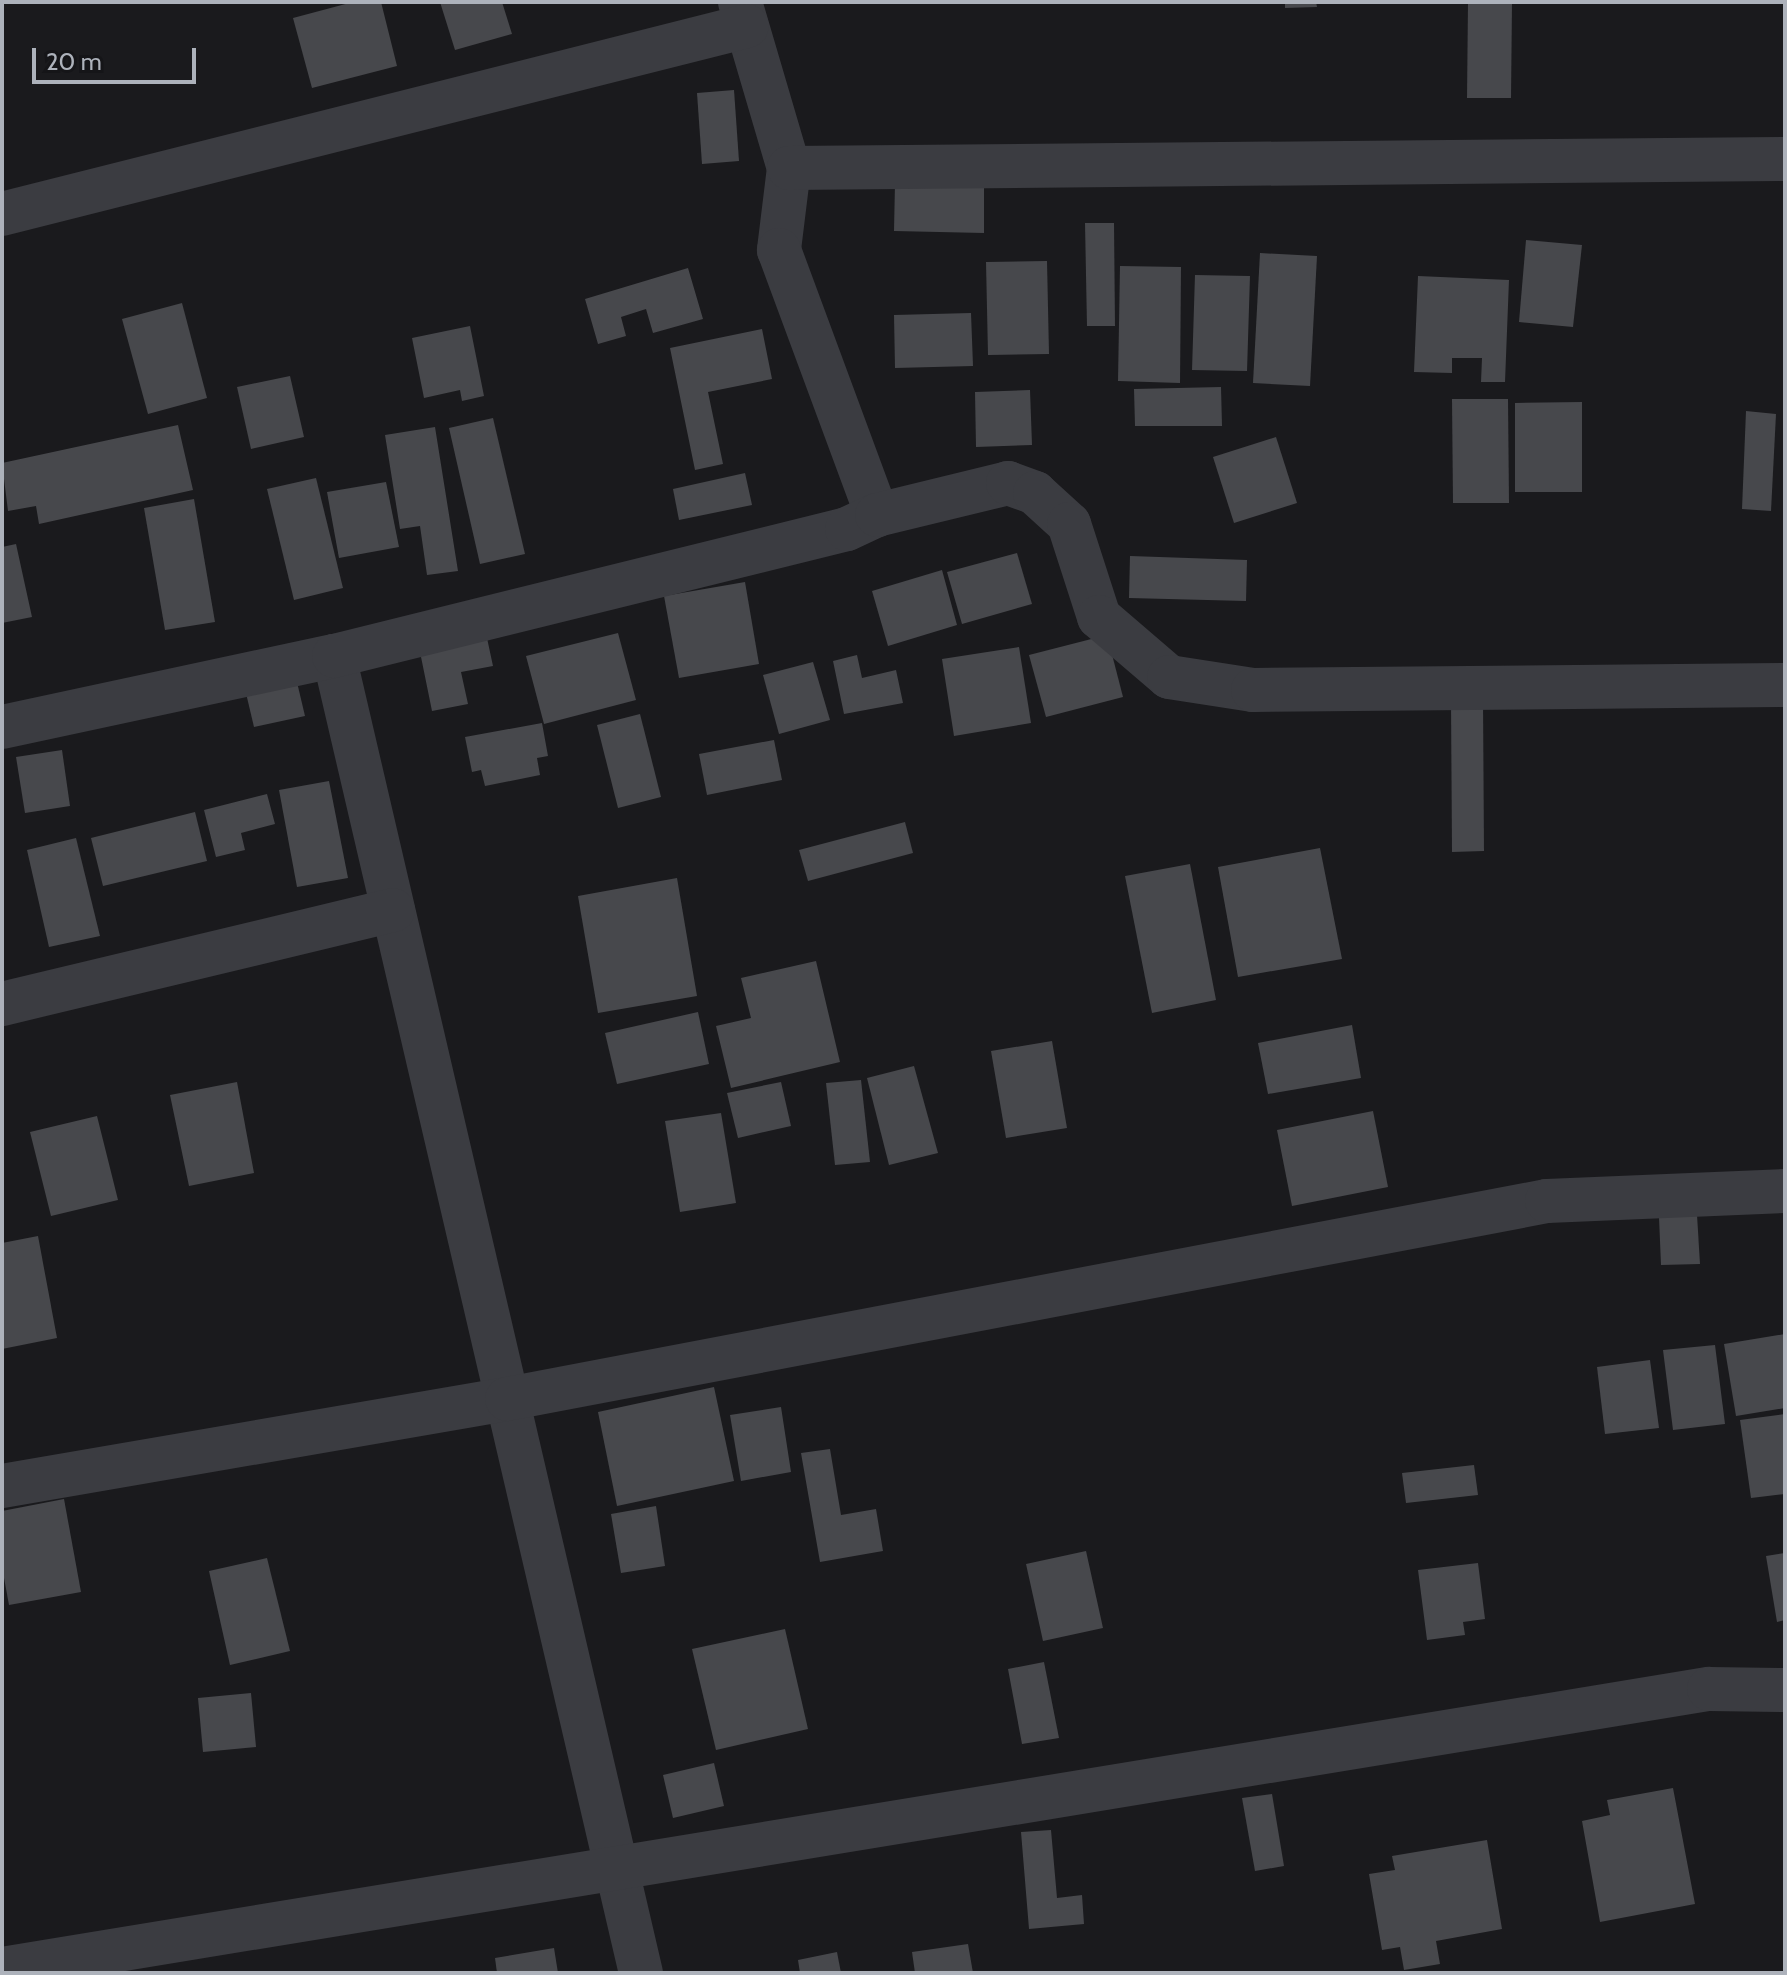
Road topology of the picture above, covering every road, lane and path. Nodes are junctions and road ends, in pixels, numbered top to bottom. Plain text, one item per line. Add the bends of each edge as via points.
1 (744, 14) edge
2 (1785, 159) edge
3 (789, 168) junction
4 (2, 214) edge
5 (877, 515) junction
6 (334, 656) junction
7 (1785, 685) edge
8 (2, 727) edge
9 (393, 910) junction
10 (2, 1004) edge
11 (1785, 1191) edge
12 (507, 1399) junction
13 (2, 1486) edge
14 (1785, 1690) edge
15 (616, 1868) junction
16 (2, 1969) edge
17 (641, 1973) edge

1 - 3 street
1 - 4 street
2 - 3 street
3 - 5 street via 779,250
5 - 6 street via 847,529
5 - 7 street via 1008,483 1035,493 1069,524 1099,617 1169,677 1253,690
6 - 8 street
6 - 9 street
9 - 10 street
9 - 12 street
11 - 12 street via 1547,1201
12 - 13 street
12 - 15 street
14 - 15 street via 1709,1689
15 - 16 street
15 - 17 street

